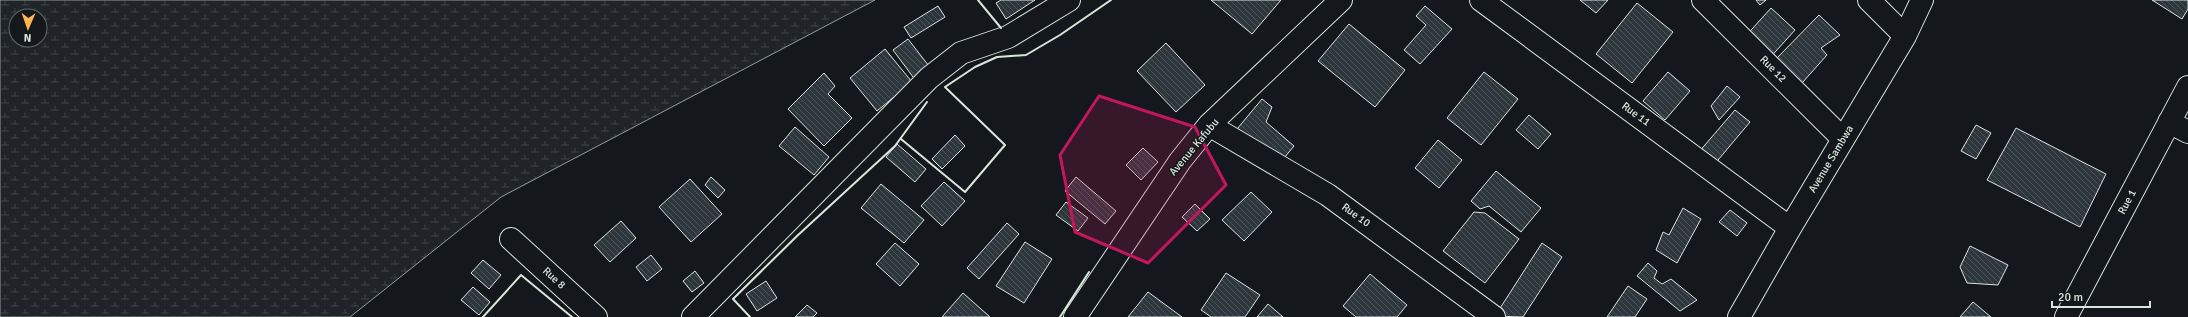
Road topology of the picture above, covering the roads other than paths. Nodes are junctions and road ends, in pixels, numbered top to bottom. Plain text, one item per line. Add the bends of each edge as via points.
1 (1069, 0) edge
2 (1341, 0) edge
3 (1481, 0) edge
4 (1703, 0) edge
5 (1869, 0) edge
6 (1922, 0) edge
7 (1905, 36) junction
8 (2188, 87) edge
9 (2168, 122) junction
10 (1209, 125) junction
11 (2188, 132) edge
12 (1843, 139) junction
13 (1790, 228) junction
14 (511, 239) dead end
15 (596, 317) edge
16 (693, 317) edge
17 (1075, 317) edge
18 (1494, 317) edge
19 (1739, 317) edge
20 (2066, 317) edge

1 - 16 street via 1008,37 961,53 929,78
2 - 10 street, Avenue Kafubu
3 - 13 street, Rue 11
4 - 12 street, Rue 12
5 - 7 street
6 - 7 street, Avenue Sambwa
7 - 12 street, Avenue Sambwa
8 - 9 street, Rue 1
9 - 11 street
9 - 20 street, Rue 1
10 - 17 street, Avenue Kafubu via 1180,161
10 - 18 street, Rue 10 via 1328,195
12 - 13 street, Avenue Sambwa
13 - 19 street, Avenue Sambwa
14 - 15 street, Rue 8

